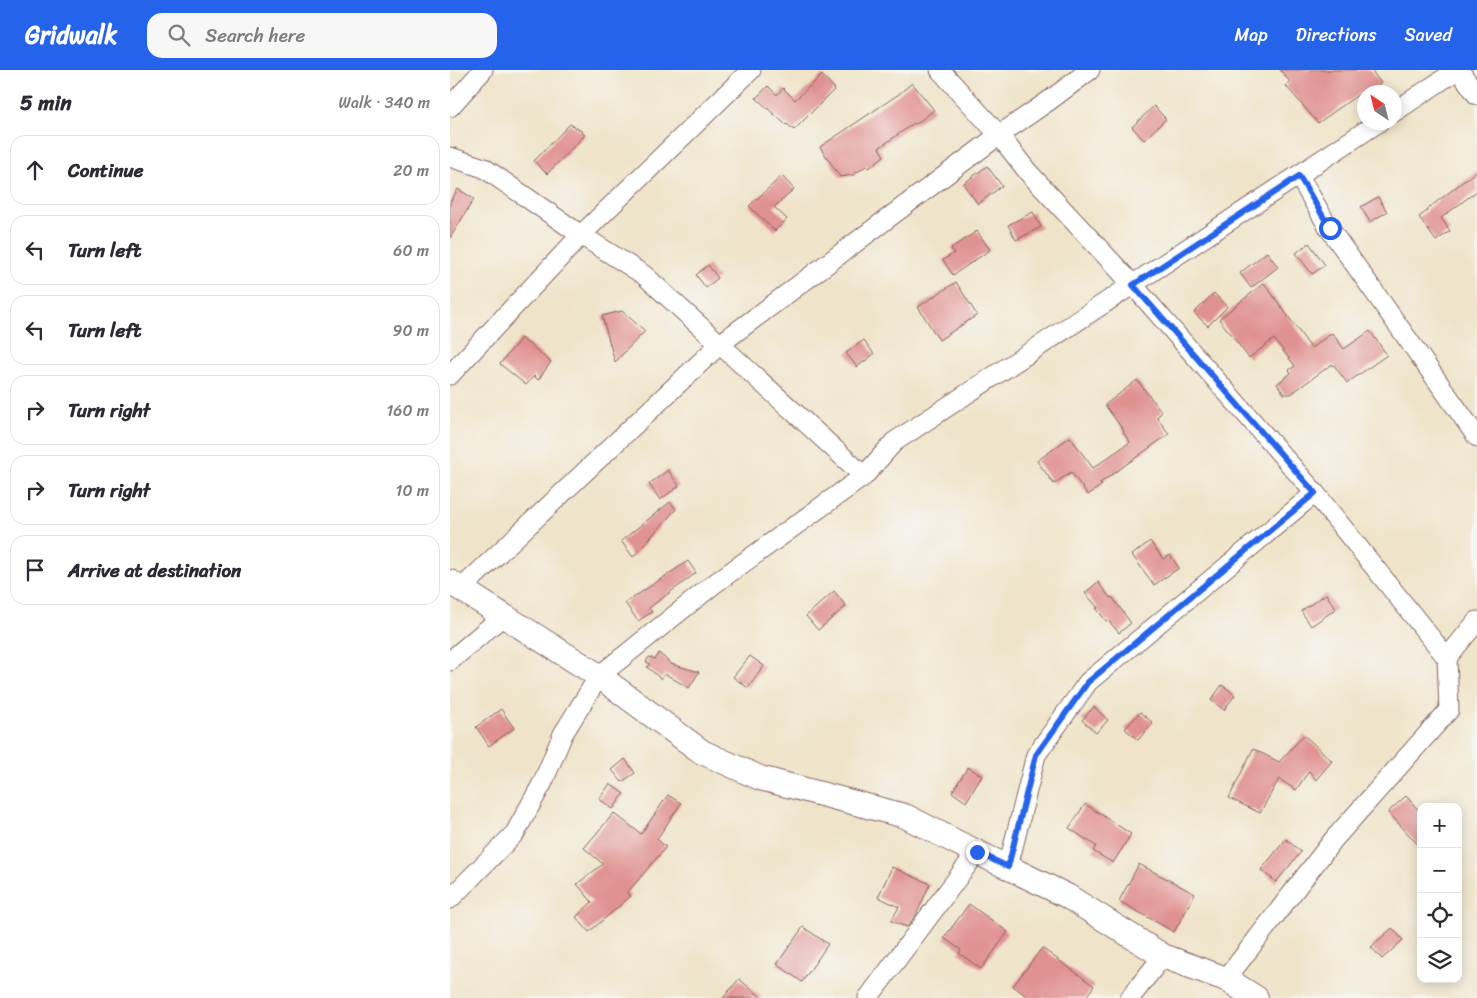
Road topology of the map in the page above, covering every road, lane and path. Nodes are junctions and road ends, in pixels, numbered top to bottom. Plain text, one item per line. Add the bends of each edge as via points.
1 (483, 70) edge
2 (751, 70) edge
3 (940, 70) edge
4 (1090, 70) edge
5 (1458, 70) edge
6 (1477, 95) edge
7 (450, 106) edge
8 (1402, 107) edge
9 (1367, 130) edge
10 (999, 135) junction
11 (450, 157) edge
12 (1299, 176) junction
13 (581, 235) junction
14 (1133, 285) junction
15 (720, 344) junction
16 (450, 375) edge
17 (1477, 437) edge
18 (864, 476) junction
19 (1315, 493) junction
20 (456, 585) edge
21 (504, 615) junction
22 (1477, 621) edge
23 (1447, 658) junction
24 (450, 661) edge
25 (599, 676) junction
26 (977, 852) junction
27 (1008, 867) junction
28 (450, 899) edge
29 (1163, 956) junction
30 (1226, 979) junction
31 (868, 998) edge
32 (1130, 998) edge
33 (1256, 998) edge

1 - 7 street
2 - 13 street
3 - 10 street
4 - 10 street
5 - 6 street
5 - 8 street
9 - 12 street
10 - 14 street via 1028,172
10 - 15 street
11 - 13 street via 484,168
12 - 14 street
12 - 17 street via 1330,228
13 - 15 street via 644,275
13 - 16 street
14 - 18 street via 894,442
14 - 19 street
15 - 18 street
15 - 20 street
18 - 25 street via 714,584
19 - 23 street
19 - 27 street via 1088,682 1036,755
20 - 21 street
21 - 24 street
21 - 25 street
22 - 23 street
23 - 30 street via 1449,710 1334,839
25 - 26 street via 702,752 760,778 905,816
25 - 28 street via 563,734 543,782 515,833
26 - 27 street
26 - 31 street
27 - 29 street via 1067,896
29 - 30 street
29 - 32 street
30 - 33 street

